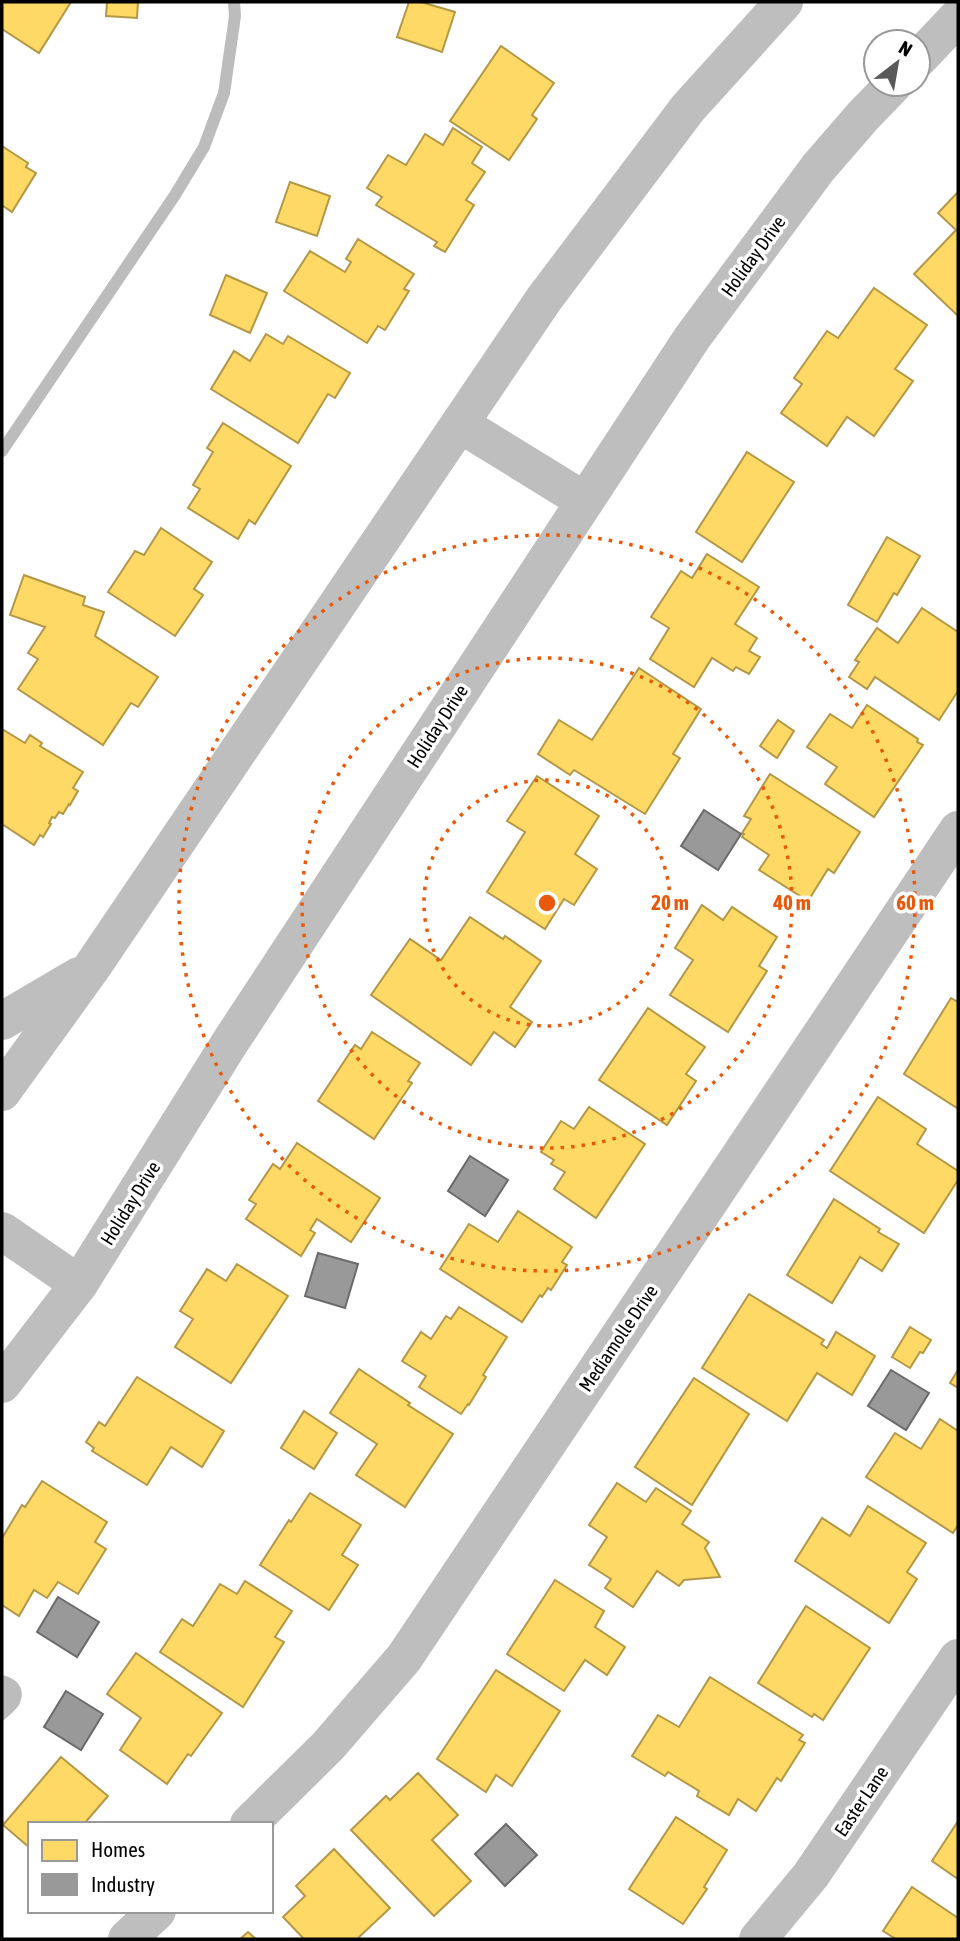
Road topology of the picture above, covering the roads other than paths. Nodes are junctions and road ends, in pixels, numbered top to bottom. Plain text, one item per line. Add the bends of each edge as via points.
1 (784, 2) edge
2 (958, 17) edge
3 (932, 44) edge
4 (880, 98) edge
5 (460, 424) junction
6 (585, 501) junction
7 (958, 830) edge
8 (90, 970) junction
9 (2, 1021) edge
10 (2, 1092) edge
11 (2, 1231) edge
12 (79, 1284) junction
13 (7, 1367) edge
14 (958, 1658) edge
15 (251, 1822) edge
16 (155, 1913) edge
17 (127, 1939) edge
18 (758, 1939) edge

1 - 5 street via 688,108 544,299
2 - 3 street
4 - 6 street, Holiday Drive via 827,157 692,338
5 - 6 street
5 - 8 street
6 - 12 street, Holiday Drive via 229,1044
7 - 15 street, Mediamolle Drive via 404,1658 328,1746
8 - 9 street
8 - 10 street
11 - 12 street
12 - 13 street, Holiday Drive
14 - 18 street, Easter Lane via 811,1875
16 - 17 street

